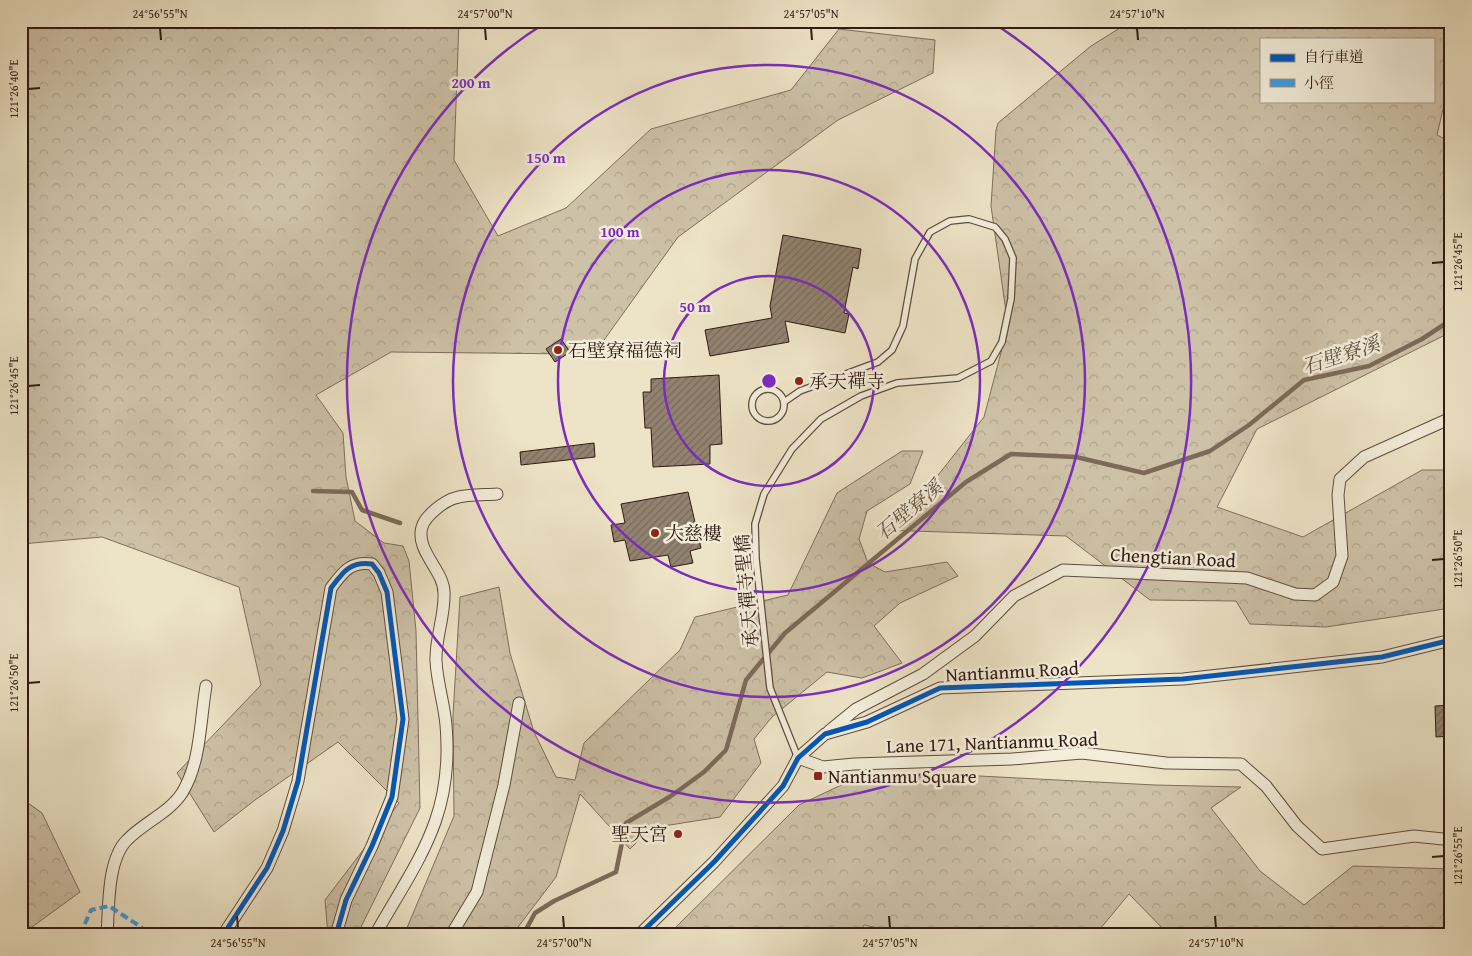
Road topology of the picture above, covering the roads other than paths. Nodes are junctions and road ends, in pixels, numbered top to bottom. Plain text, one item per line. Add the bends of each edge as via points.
1 (784, 402) junction
2 (1451, 418) edge
3 (497, 494) dead end
4 (1451, 640) edge
5 (206, 686) dead end
6 (519, 703) dead end
7 (825, 734) junction
8 (798, 758) junction
9 (1448, 839) edge
10 (107, 935) edge
11 (223, 935) edge
12 (336, 935) edge
13 (375, 935) edge
14 (451, 935) edge
15 (639, 935) edge

1 - 1 lane via 780,394 766,389 756,394 752,404 755,414 769,421 782,413
1 - 8 lane, 承天禪寺聖橋 via 800,391 878,362 892,350 903,326 915,259 930,232 950,221 969,219 996,228 1005,239 1013,258 1011,299 1002,342 991,361 958,378 897,383 861,396 821,418 792,449 764,494 755,524 756,559 770,688
2 - 7 street, Chengtian Road via 1364,456 1340,480 1342,556 1333,582 1315,595 1295,594 1247,578 1063,570 1014,596 960,647 923,674 856,709
3 - 13 street via 455,498 429,516 422,527 422,544 440,574 444,592 436,660 446,725 446,781 435,827 418,864
4 - 7 street, Nantianmu Road via 1382,657 1183,679 940,688 867,722
5 - 10 street via 195,767 182,794 127,840 115,856
6 - 14 street via 504,785 477,892
7 - 8 street, Nantianmu Road
8 - 9 street, Lane 171, Nantianmu Road via 823,767 1082,753 1166,763 1241,764 1266,786 1297,826 1322,849 1414,836
8 - 15 street, Nantianmu Road via 783,786 714,862
11 - 12 street via 267,868 282,831 298,781 330,588 343,572 359,562 372,564 387,592 403,719 392,798 346,900

